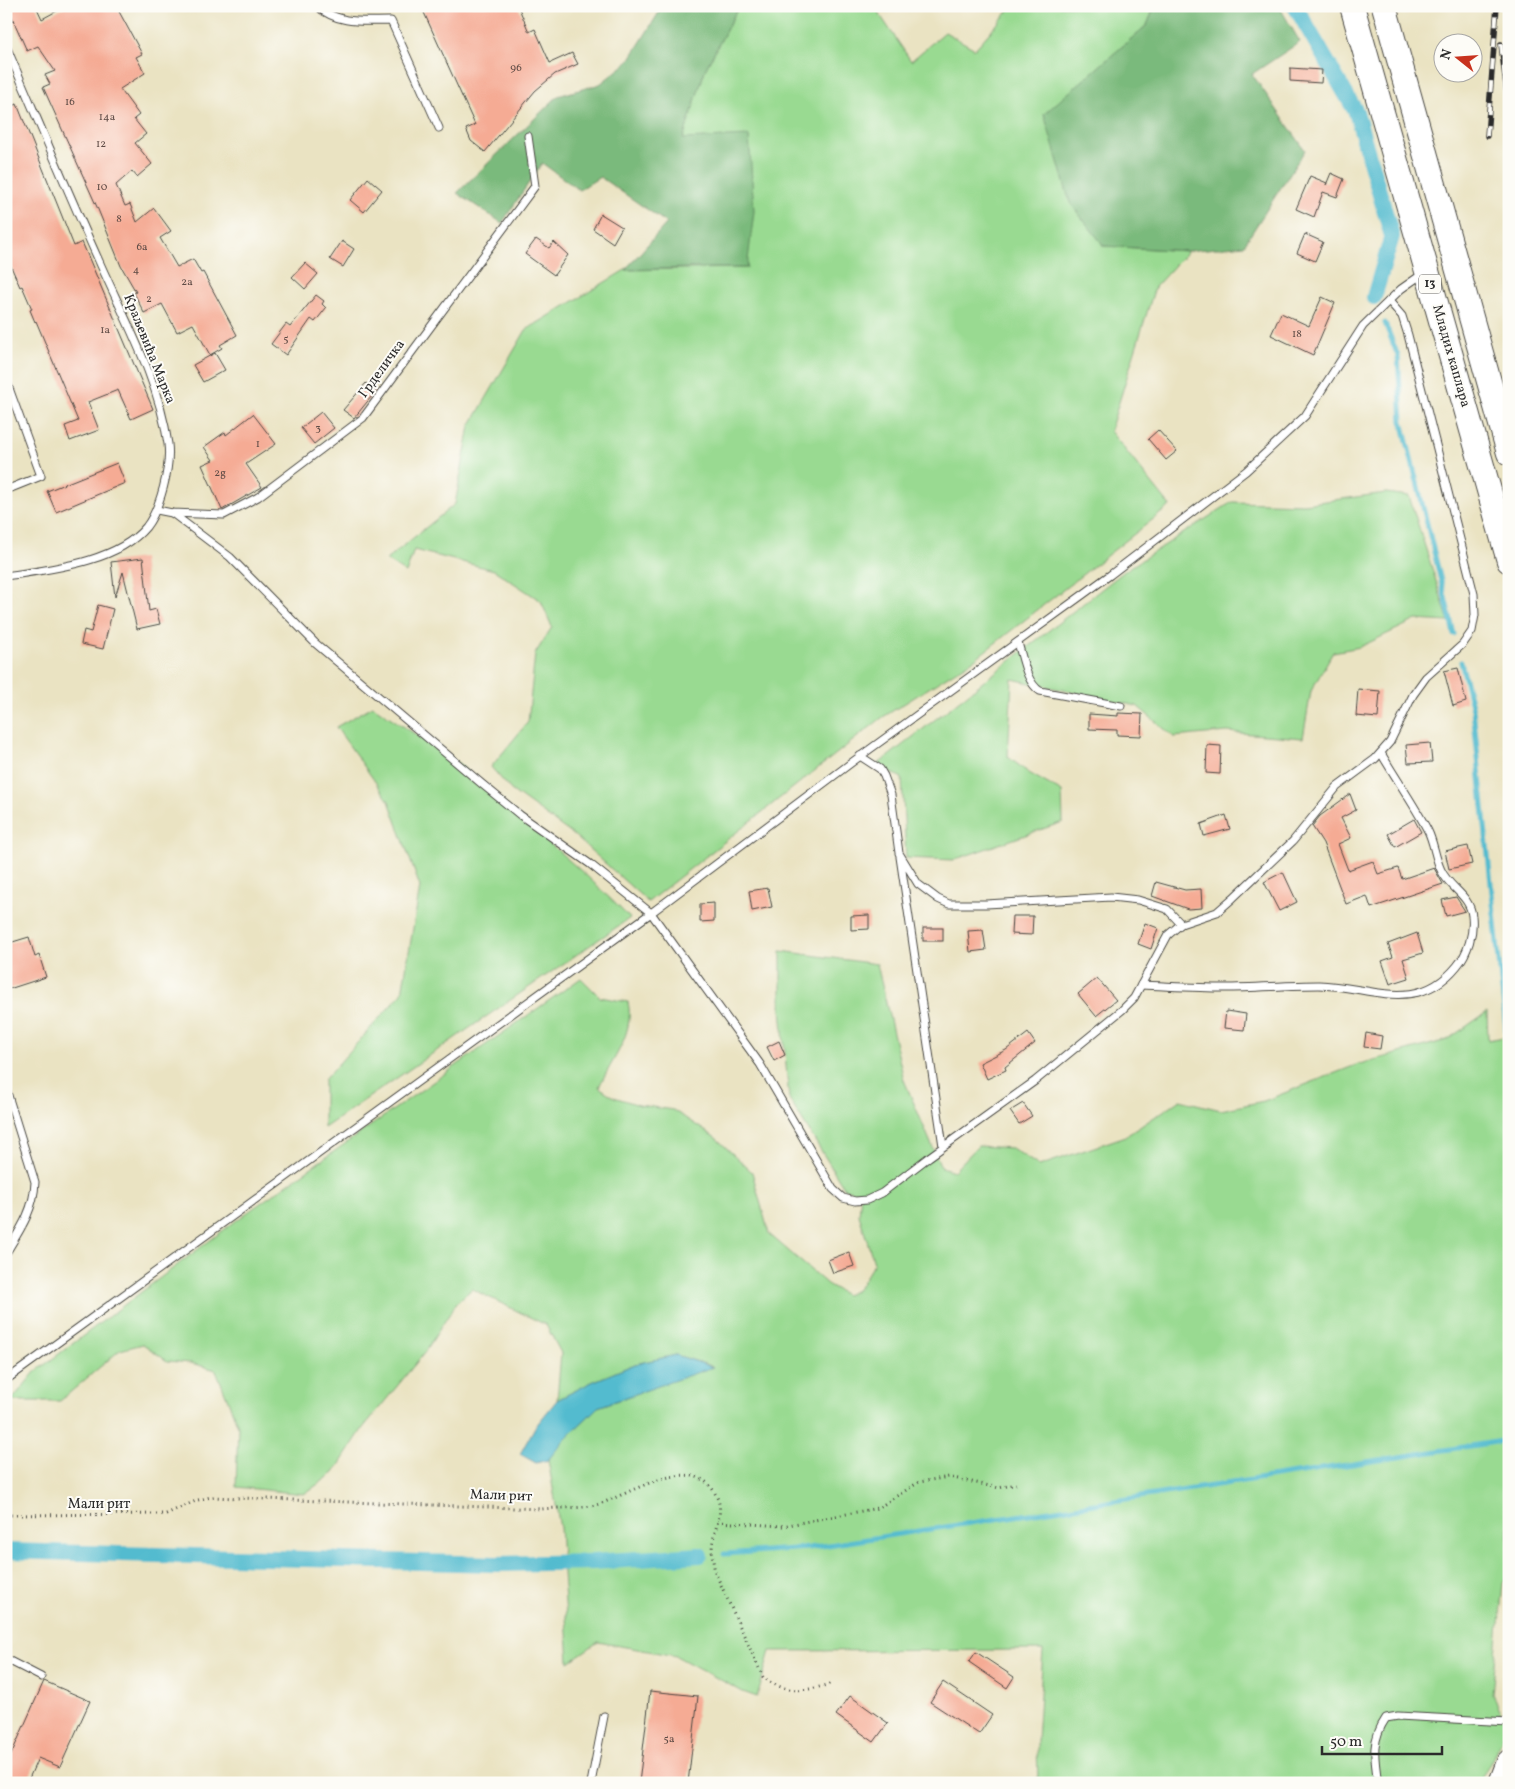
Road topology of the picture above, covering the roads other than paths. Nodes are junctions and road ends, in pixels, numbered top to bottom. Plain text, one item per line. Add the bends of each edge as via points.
1 (317, 6) edge
2 (1352, 6) edge
3 (1384, 6) edge
4 (6, 46) edge
5 (439, 128) dead end
6 (528, 136) dead end
7 (1421, 275) dead end
8 (1388, 301) junction
9 (6, 380) edge
10 (1509, 453) edge
11 (6, 490) edge
12 (157, 510) junction
13 (172, 513) junction
14 (1509, 561) edge
15 (6, 576) edge
16 (1018, 643) junction
17 (1121, 706) dead end
18 (1380, 753) junction
19 (860, 756) junction
20 (899, 853) junction
21 (651, 913) junction
22 (1181, 924) junction
23 (1140, 985) junction
24 (6, 1089) edge
25 (943, 1146) junction
26 (6, 1253) edge
27 (6, 1380) edge
28 (6, 1659) edge
29 (42, 1677) dead end
30 (604, 1716) dead end
31 (1509, 1722) edge
32 (1509, 1762) edge
33 (591, 1783) edge
34 (1378, 1783) edge
35 (1501, 1783) edge

1 - 5 lane via 328,15 345,21 391,21
2 - 14 highway, Младих каплара / 13
3 - 10 highway, 13
4 - 12 lane, Краљевића Марка via 162,410 168,447
6 - 13 lane, Грделичка via 535,186 363,418 258,497 224,515
7 - 8 lane
8 - 16 lane via 1363,326 1305,416 1264,456
8 - 18 lane via 1402,316 1408,335 1474,594 1476,615 1472,630 1462,644 1426,677 1413,695 1390,742
9 - 11 lane via 41,476
12 - 13 lane, Грделичка
12 - 15 lane, Краљевића Марка via 145,528 124,546 101,557
13 - 21 lane via 230,557 315,643 482,784
16 - 17 lane via 1035,688
16 - 19 lane
18 - 22 lane via 1337,787 1293,842 1233,898 1216,912
18 - 23 lane via 1428,832 1446,881 1463,894 1472,915 1468,945 1463,958 1449,976 1429,988 1406,995 1381,995 1342,986 1319,985 1223,988
19 - 20 lane via 880,769 884,776 891,794
19 - 21 lane
20 - 22 lane via 925,891 949,904 1111,897 1138,900 1167,909
20 - 25 lane
21 - 25 lane via 760,1064 833,1189 843,1198 867,1200 882,1193
21 - 27 lane
22 - 23 lane via 1168,935
23 - 25 lane via 1134,998 1094,1035
24 - 26 lane via 35,1182 30,1213
28 - 29 lane
30 - 33 lane
31 - 34 lane via 1386,1718 1376,1733 1374,1746
32 - 35 highway

